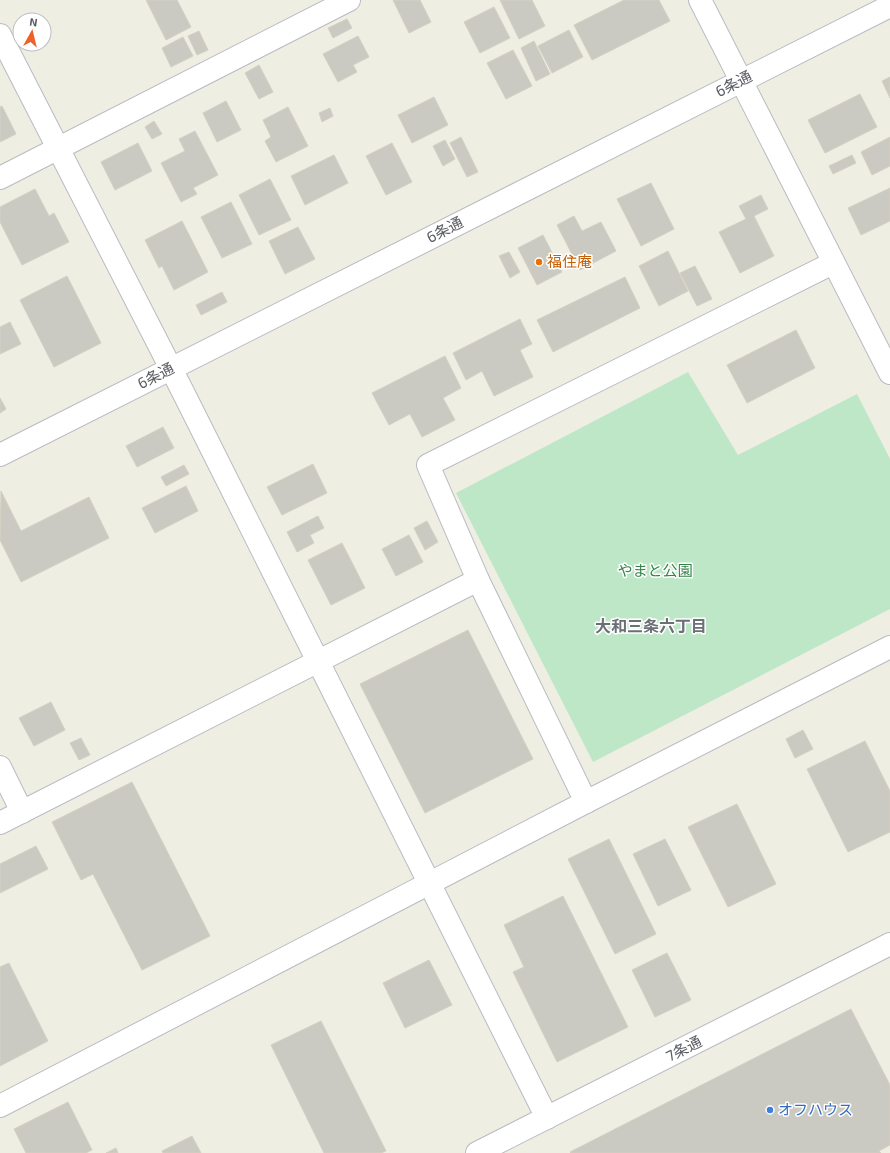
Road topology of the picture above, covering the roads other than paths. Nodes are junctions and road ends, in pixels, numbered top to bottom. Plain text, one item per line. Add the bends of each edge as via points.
1 (349, 0) edge
2 (700, 0) edge
3 (890, 6) edge
4 (0, 35) edge
5 (740, 81) junction
6 (58, 148) junction
7 (0, 178) edge
8 (833, 263) junction
9 (171, 369) junction
10 (890, 372) edge
11 (0, 455) edge
12 (478, 580) junction
13 (890, 647) edge
14 (317, 662) junction
15 (0, 767) edge
16 (586, 802) junction
17 (22, 812) junction
18 (0, 823) edge
19 (429, 883) junction
20 (890, 944) edge
21 (0, 1106) edge
22 (547, 1118) junction
23 (477, 1153) edge

1 - 6 street
2 - 5 street
3 - 5 street, 6条通
4 - 6 street
5 - 8 street
5 - 9 street, 6条通
6 - 7 street
6 - 9 street
8 - 10 street
8 - 12 street via 428,465
9 - 11 street, 6条通
9 - 14 street
12 - 14 street
12 - 16 street
13 - 16 street
14 - 17 street
14 - 19 street
15 - 17 street
16 - 19 street
17 - 18 street
19 - 21 street
19 - 22 street
20 - 22 street, 7条通
22 - 23 street, 7条通

